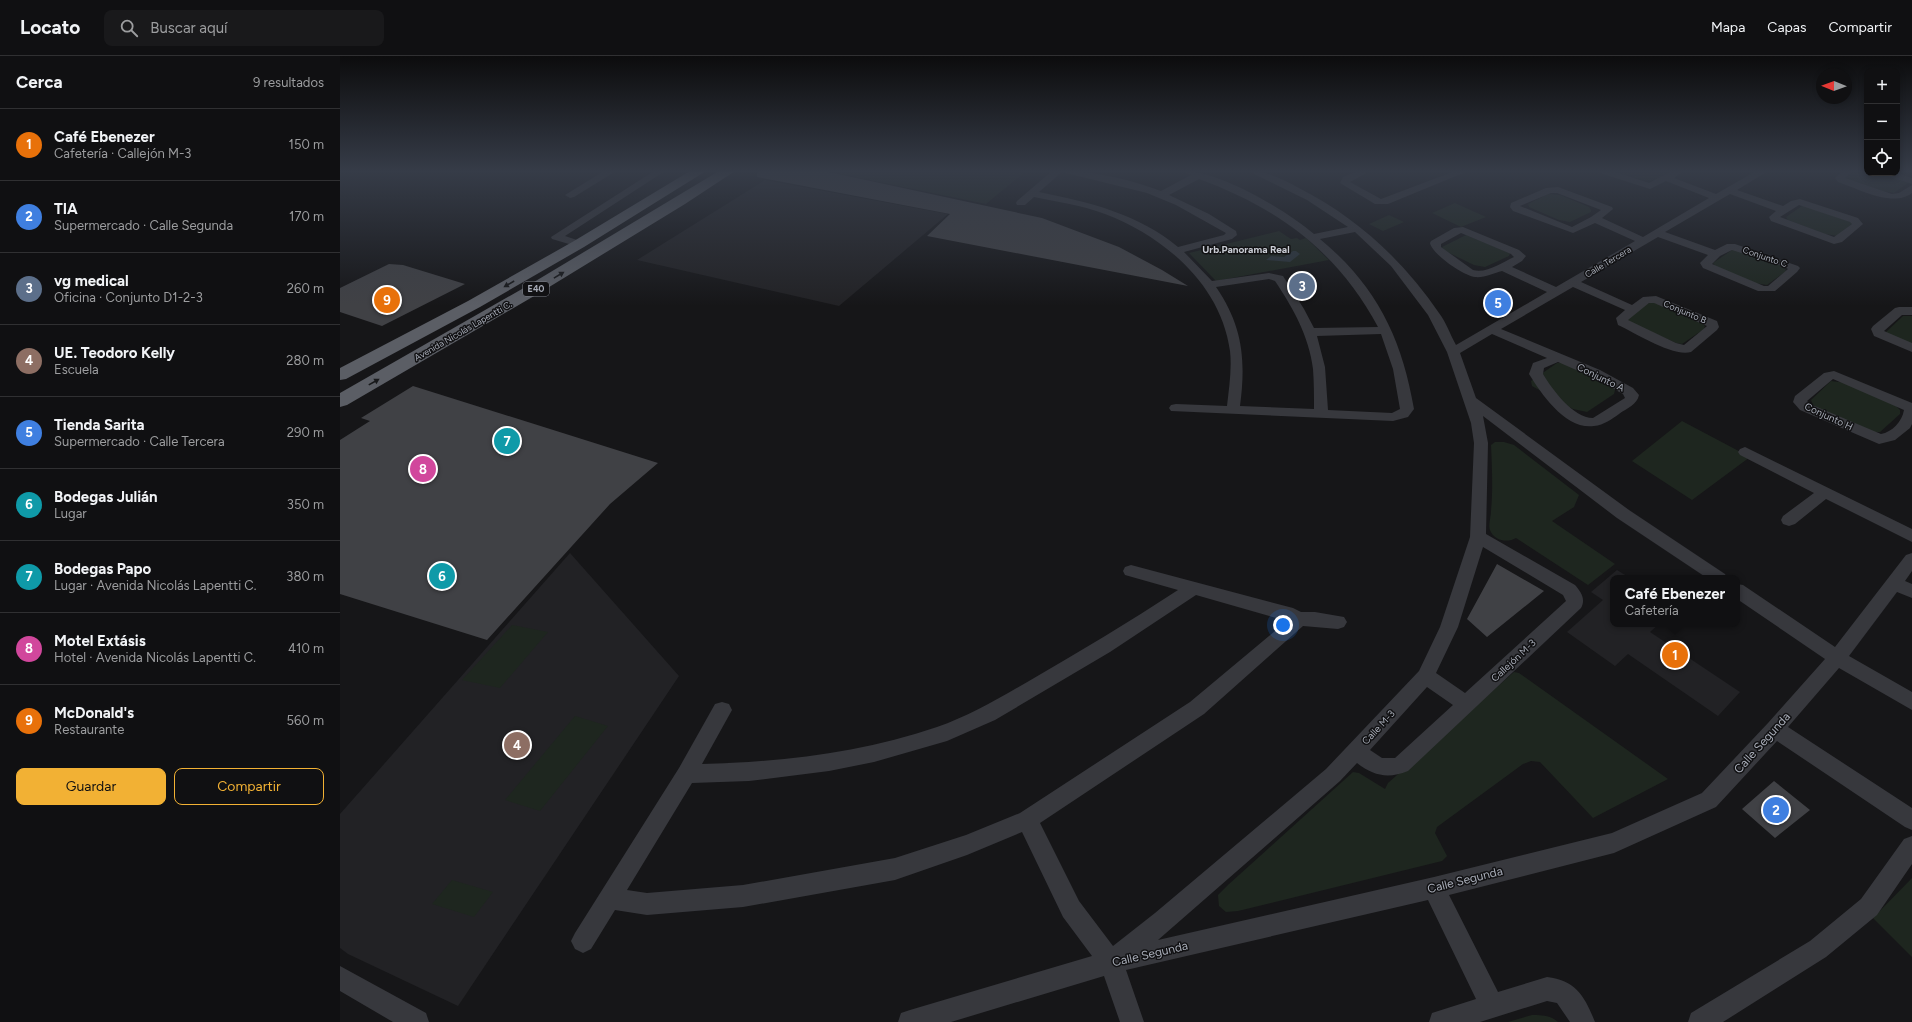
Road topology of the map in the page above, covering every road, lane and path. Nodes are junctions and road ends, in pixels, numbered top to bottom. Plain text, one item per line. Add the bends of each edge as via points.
1 (589, 216) edge
2 (625, 216) edge
3 (656, 216) edge
4 (1117, 216) edge
5 (1206, 216) edge
6 (1284, 216) edge
7 (1338, 216) edge
8 (1535, 216) edge
9 (1599, 216) edge
10 (1686, 216) edge
11 (1776, 216) edge
12 (1843, 216) edge
13 (1595, 219) junction
14 (1360, 231) junction
15 (1658, 233) junction
16 (1316, 240) junction
17 (1644, 241) junction
18 (579, 244) junction
19 (1177, 251) junction
20 (1716, 254) junction
21 (1503, 267) junction
22 (1573, 283) junction
23 (1210, 285) junction
24 (1557, 292) junction
25 (1632, 309) junction
26 (1912, 311) edge
27 (1490, 328) junction
28 (1386, 330) junction
29 (1310, 332) junction
30 (1912, 348) edge
31 (1453, 352) junction
32 (1557, 358) junction
33 (340, 375) edge
34 (340, 401) edge
35 (1471, 401) junction
36 (1176, 408) dead end
37 (1233, 410) junction
38 (1321, 414) junction
39 (1908, 427) edge
40 (1745, 452) dead end
41 (1825, 492) junction
42 (1789, 520) dead end
43 (1912, 536) edge
44 (1478, 537) junction
45 (1912, 559) edge
46 (1131, 571) dead end
47 (1714, 575) edge
48 (1895, 583) junction
49 (1193, 589) junction
50 (1740, 592) edge
51 (1912, 592) edge
52 (1296, 619) junction
53 (1338, 622) dead end
54 (1837, 658) junction
55 (1426, 676) junction
56 (1912, 702) edge
57 (1466, 704) junction
58 (722, 710) dead end
59 (1775, 729) junction
60 (1356, 751) junction
61 (686, 774) junction
62 (1027, 820) junction
63 (1912, 820) edge
64 (1912, 846) edge
65 (1434, 888) junction
66 (609, 898) junction
67 (583, 941) dead end
68 (1111, 962) junction
69 (340, 978) edge
70 (1492, 1006) junction
71 (417, 1022) edge
72 (910, 1022) edge
73 (1132, 1022) edge
74 (1441, 1022) edge
75 (1583, 1022) edge
76 (1700, 1022) edge

1 - 18 street via 556,237
2 - 18 highway, Avenida Nicolás Lapentti C. / E40
34 -> 3 highway, Avenida Nicolás Lapentti C. / E40 via 456,336
4 - 19 street via 1144,228
5 - 19 street via 1231,231 1232,235
6 - 16 street
7 - 14 street, Calle M-3
8 - 13 street via 1573,230
9 - 13 street
10 - 15 street, Calle Tercera
11 - 12 street via 1775,219 1830,240 1838,240 1858,224
13 - 17 street
14 - 16 street
14 - 31 street, Calle M-3 via 1395,264 1434,314
15 - 17 street, Calle Tercera
15 - 20 street
16 - 28 street via 1345,268 1364,293
17 - 22 street, Calle Tercera
18 -> 33 highway, Avenida Nicolás Lapentti C. / E40 via 474,304
19 - 23 street
20 - 20 street, Conjunto C via 1706,263 1710,268 1762,290 1772,289 1794,268 1736,247 1726,247
21 - 21 street via 1520,256 1469,231 1458,230 1435,243 1436,248 1469,272 1480,274
21 - 24 street
22 - 24 street, Calle Tercera
22 - 25 street
23 - 29 street via 1269,276 1279,278
23 - 37 street via 1229,319 1236,344 1238,373
24 - 27 street, Calle Tercera
25 - 25 street, Conjunto B via 1622,318 1622,322 1680,348 1687,348 1713,327 1708,321 1656,300 1647,299
26 - 30 street via 1899,310 1878,329 1878,333 1884,337
27 - 31 street, Calle Tercera
27 - 32 street, Conjunto A
28 - 29 street
28 - 38 street via 1402,377 1407,409 1403,414 1393,417
29 - 38 street via 1319,366
31 - 35 street, Calle M-3
32 - 32 street, Conjunto A via 1628,391 1632,395 1631,400 1594,422 1581,421 1555,400 1543,387 1536,374 1538,366
35 - 44 street, Calle M-3 via 1481,443
35 - 47 street via 1623,514
36 - 37 street
37 - 38 street
39 - 39 street, Conjunto H via 1911,408 1839,377 1829,376 1800,399 1806,407 1879,439 1889,438
40 - 41 street
41 - 42 street
41 - 43 street
44 - 55 street, Calle M-3 via 1449,627
44 - 57 street, Callejón M-3 via 1569,590 1574,596 1575,603
45 - 48 street, Calle Segunda
46 - 49 street
48 - 51 street
48 - 54 street, Calle Segunda
49 - 52 street via 1293,615
49 - 61 street via 1104,647 988,714 940,735 829,762 749,772
50 - 54 street
52 - 53 street
52 - 62 street via 1295,624 1197,708
54 - 56 street
54 - 59 street, Calle Segunda
55 - 57 street
55 - 60 street, Calle M-3
57 - 60 street, Callejón M-3 via 1401,765 1390,769 1381,768
58 - 61 street
59 - 63 street
59 - 65 street, Calle Segunda via 1709,800 1614,843
60 - 68 street, Calle M-3 via 1333,775 1163,921
61 - 66 street
62 - 66 street via 967,845 895,869 743,896 647,904
62 - 68 street via 1071,909
64 - 76 street via 1869,907 1818,949
65 - 68 street, Calle Segunda
65 - 70 street
66 - 67 street
68 - 72 street, Calle Segunda
68 - 73 street
69 - 71 street
70 - 74 street
70 - 75 street via 1547,989 1558,989 1568,994

